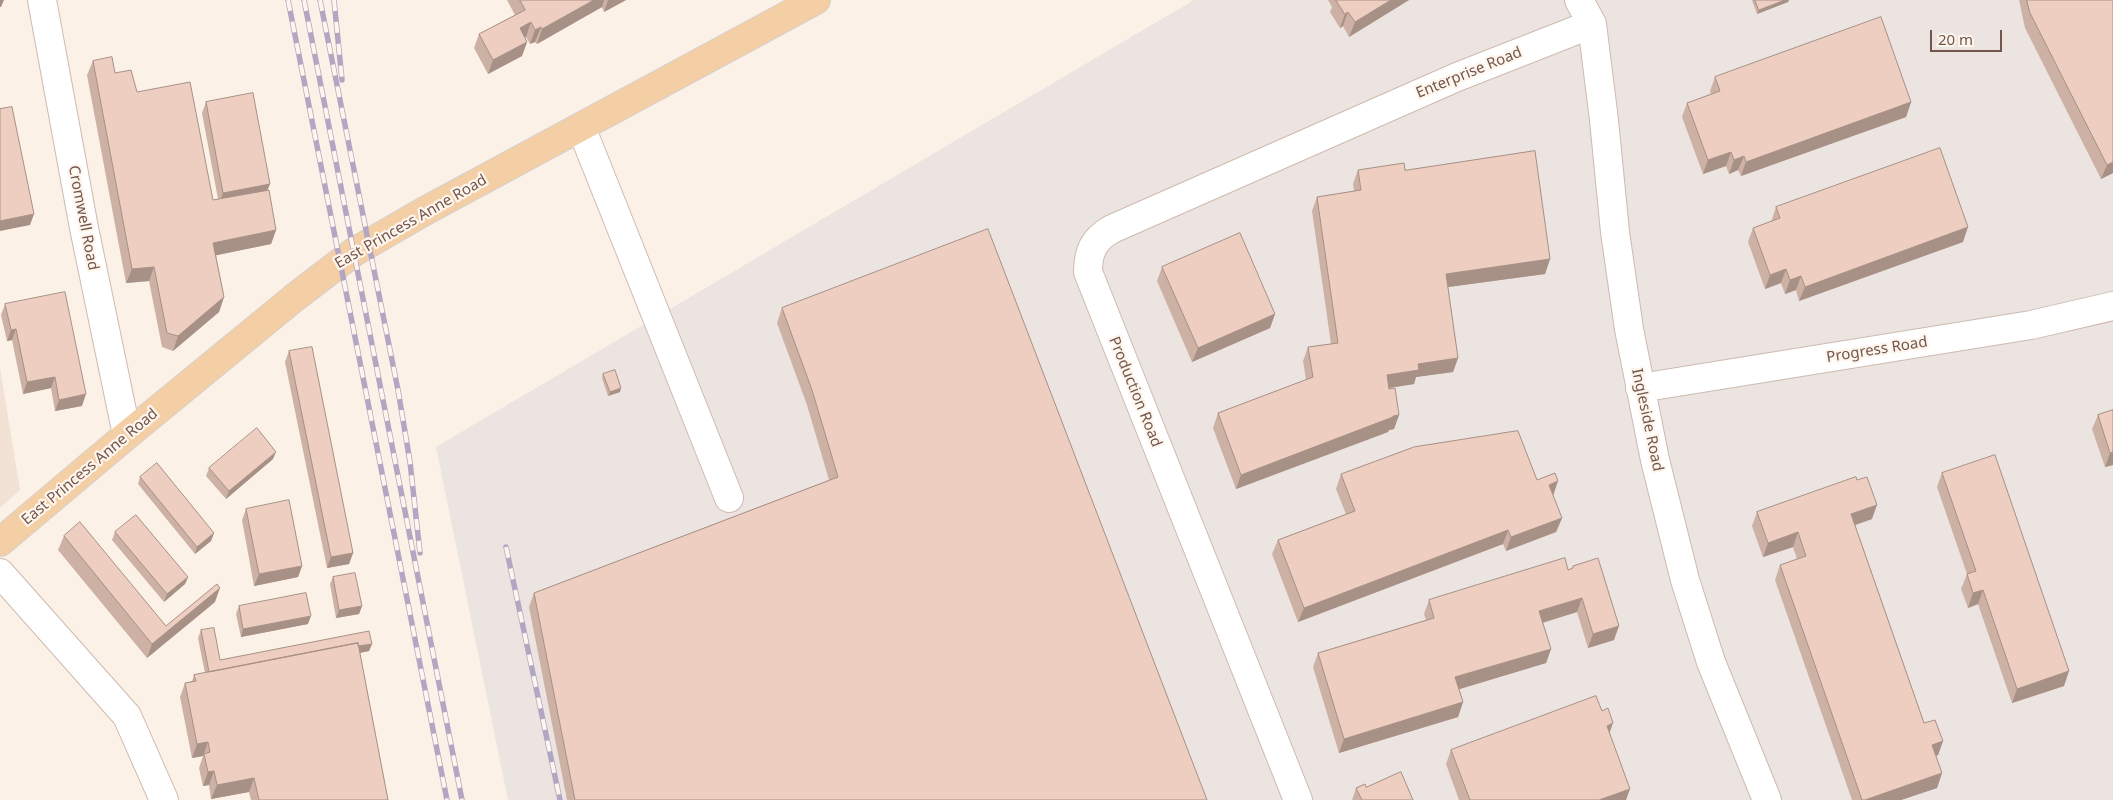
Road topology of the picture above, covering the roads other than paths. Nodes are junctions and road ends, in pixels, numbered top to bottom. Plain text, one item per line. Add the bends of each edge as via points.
1 (42, 0) edge
2 (816, 0) edge
3 (1579, 0) edge
4 (1594, 12) edge
5 (1348, 125) joint
6 (581, 127) junction
7 (2113, 306) edge
8 (1640, 388) junction
9 (127, 435) junction
10 (729, 498) dead end
11 (0, 542) edge
12 (0, 573) edge
13 (164, 800) edge
14 (1298, 800) edge
15 (1767, 800) edge

1 - 9 street, Cromwell Road via 82,218
2 - 6 main road, East Princess Anne Road
3 - 4 street, Ingleside Road
4 - 5 street, Enterprise Road
4 - 8 street, Ingleside Road via 1615,232
5 - 14 street, Production Road via 1112,229 1100,236 1088,258 1088,272
6 - 9 main road, East Princess Anne Road via 423,212 340,262
6 - 10 street
7 - 8 street, Progress Road via 2031,325
8 - 15 street, Ingleside Road via 1685,580 1711,662
9 - 11 main road, East Princess Anne Road
12 - 13 street via 127,716

